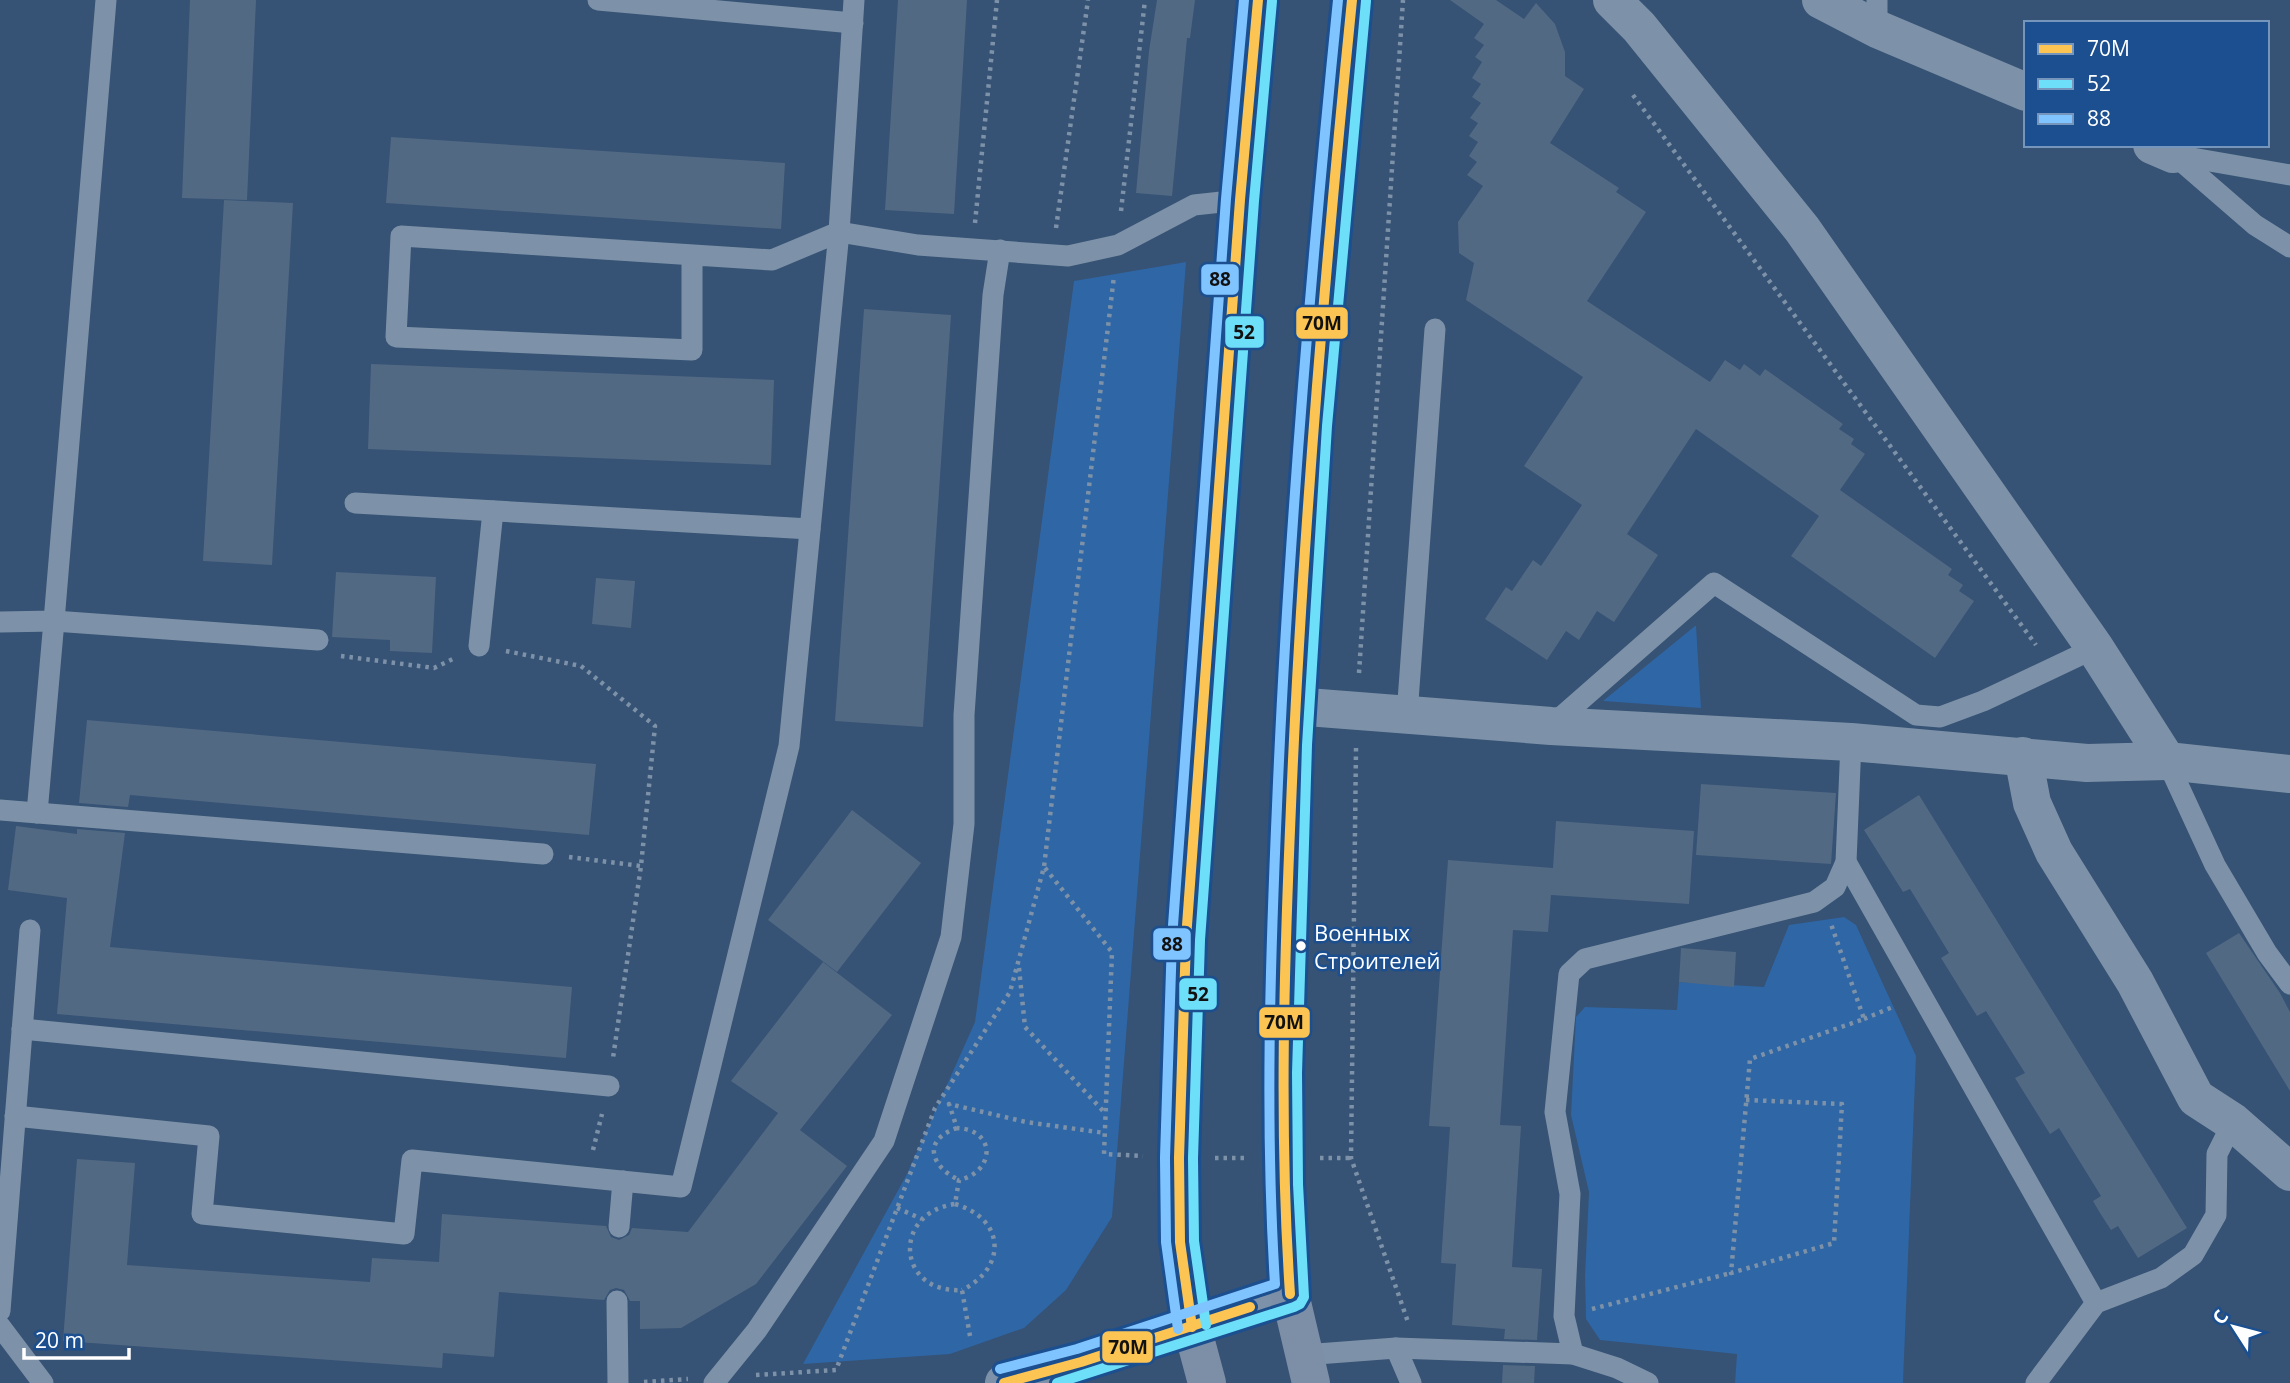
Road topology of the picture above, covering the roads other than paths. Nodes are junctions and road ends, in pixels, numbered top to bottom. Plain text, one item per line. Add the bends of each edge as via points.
1 (106, 0) edge
2 (598, 0) edge
3 (854, 0) edge
4 (1258, 0) edge
5 (1352, 0) edge
6 (1612, 0) edge
7 (1821, 0) edge
8 (1877, 15) edge
9 (853, 23) junction
10 (2024, 91) edge
11 (2162, 150) edge
12 (2290, 175) edge
13 (1240, 200) junction
14 (839, 232) junction
15 (2290, 247) edge
16 (1000, 250) junction
17 (692, 255) junction
18 (1434, 329) dead end
19 (355, 503) dead end
20 (493, 511) junction
21 (810, 529) junction
22 (54, 621) junction
23 (0, 622) edge
24 (318, 640) road end
25 (479, 646) road end
26 (2095, 648) junction
27 (1294, 706) junction
28 (1406, 715) junction
29 (1551, 726) junction
30 (1850, 742) junction
31 (2023, 756) junction
32 (2167, 761) junction
33 (2290, 774) edge
34 (0, 810) edge
35 (37, 813) junction
36 (543, 854) road end
37 (1846, 862) junction
38 (30, 930) dead end
39 (2290, 984) edge
40 (22, 1029) junction
41 (10, 1057) edge
42 (609, 1086) road end
43 (15, 1116) junction
44 (2233, 1122) junction
45 (2290, 1172) edge
46 (623, 1181) junction
47 (619, 1227) dead end
48 (1290, 1294) junction
49 (617, 1301) dead end
50 (2096, 1303) junction
51 (0, 1311) edge
52 (0, 1326) edge
53 (1192, 1327) junction
54 (1396, 1348) junction
55 (1573, 1354) junction
56 (1307, 1369) edge
57 (716, 1380) edge
58 (43, 1383) edge
59 (618, 1383) edge
60 (1004, 1383) edge
61 (1207, 1383) edge
62 (1411, 1383) edge
63 (1648, 1383) edge
64 (2036, 1383) edge

1 - 22 lane
2 - 9 lane
3 - 9 lane
4 - 13 main road
5 - 27 main road via 1330,222
6 - 26 street via 1639,27 1802,229
7 - 8 street
8 - 10 street
9 - 14 lane
11 - 12 lane
11 - 15 lane via 2255,225
13 - 16 lane via 1194,205 1118,245 1068,256
13 - 53 main road via 1186,939 1179,1172 1181,1242
14 - 16 lane via 918,246
14 - 17 lane via 772,260
14 - 21 lane
16 - 57 lane via 964,715 964,824 951,937 884,1141 757,1330
17 - 17 lane via 401,236 396,337 692,350
18 - 28 lane
19 - 20 lane
20 - 21 lane
20 - 25 lane
21 - 46 lane via 789,746 681,1187
22 - 23 lane
22 - 24 lane
22 - 35 lane
26 - 29 lane via 1983,701 1940,717 1916,715 1714,583
26 - 32 street
27 - 28 street
27 - 48 main road via 1284,1157
28 - 29 street
29 - 30 street
30 - 31 street
30 - 37 lane
31 - 32 street via 2087,763
31 - 44 street via 2032,803 2054,852 2135,982 2196,1098
32 - 33 street
32 - 39 lane via 2215,865
34 - 35 lane
35 - 36 lane
37 - 50 lane
37 - 55 lane via 1835,887 1814,902 1585,959 1569,974 1555,1112 1570,1194 1564,1316
38 - 40 lane
40 - 41 lane
40 - 42 lane
41 - 43 lane
43 - 46 lane via 209,1136 202,1214 404,1234 412,1160
43 - 51 lane
44 - 45 street
44 - 50 lane via 2217,1154 2216,1215 2193,1255 2161,1278
46 - 47 lane
48 - 53 street
48 - 56 main road
49 - 59 lane
50 - 64 lane
52 - 58 lane
53 - 60 street
53 - 61 main road
54 - 55 lane
54 - 56 lane
54 - 62 lane
55 - 63 lane

